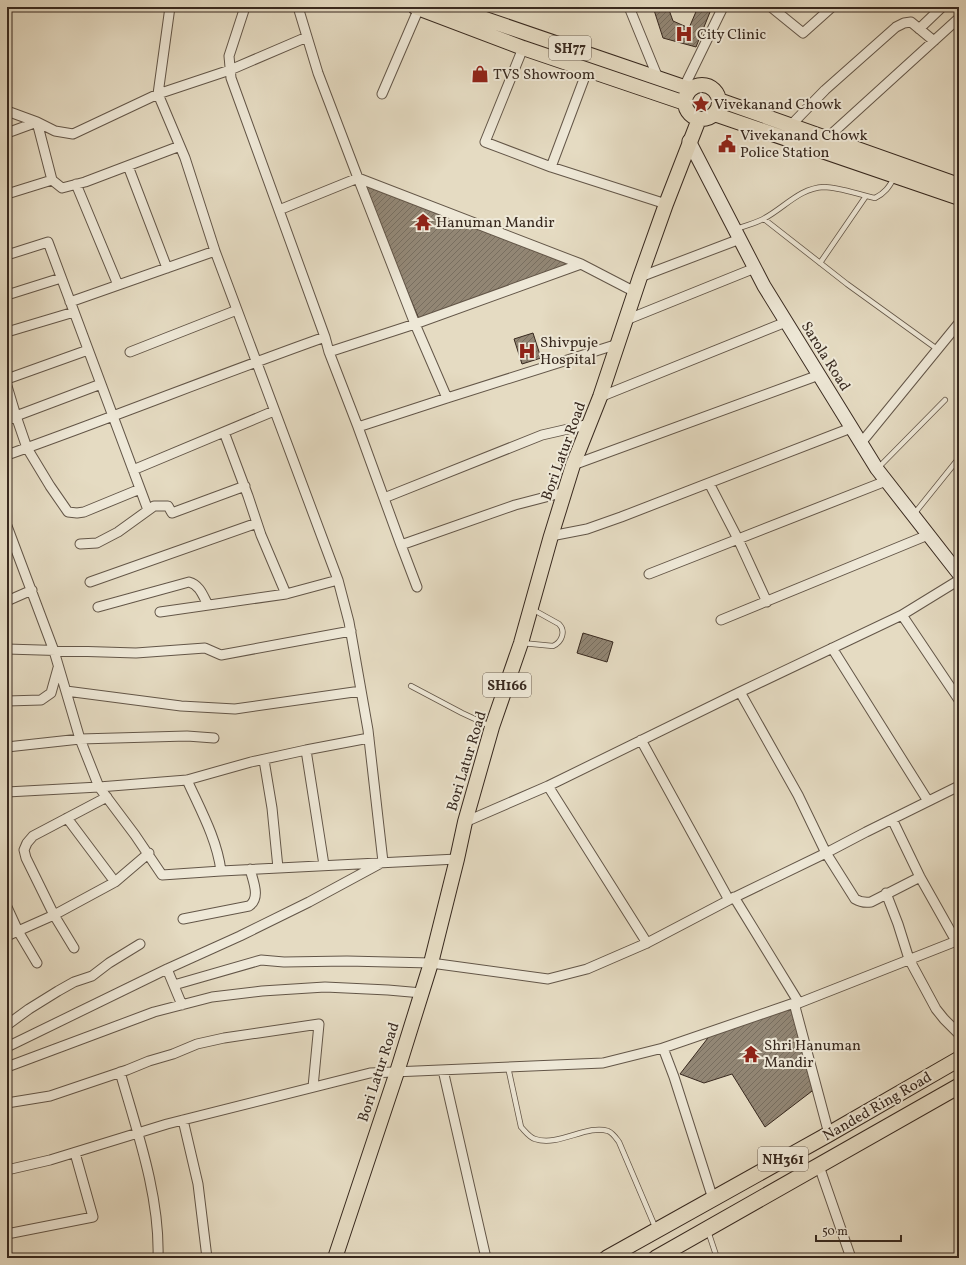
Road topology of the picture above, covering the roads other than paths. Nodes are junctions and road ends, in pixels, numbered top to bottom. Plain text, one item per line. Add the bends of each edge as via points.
1 (170, 7) edge
2 (245, 7) edge
3 (298, 7) edge
4 (629, 7) edge
5 (723, 7) edge
6 (771, 7) edge
7 (832, 7) edge
8 (942, 7) edge
9 (417, 8) edge
10 (459, 8) edge
11 (959, 18) edge
12 (919, 29) junction
13 (307, 37) junction
14 (934, 41) junction
15 (523, 48) junction
16 (230, 70) junction
17 (587, 71) junction
18 (658, 78) junction
19 (687, 88) junction
20 (158, 94) junction
21 (382, 94) dead end
22 (720, 100) junction
23 (685, 103) junction
24 (7, 111) edge
25 (714, 114) junction
26 (699, 119) junction
27 (37, 122) junction
28 (790, 125) junction
29 (7, 133) edge
30 (828, 138) junction
31 (689, 141) junction
32 (180, 146) junction
33 (128, 166) junction
34 (551, 167) junction
35 (896, 176) junction
36 (358, 178) junction
37 (52, 180) junction
38 (76, 184) junction
39 (959, 185) edge
40 (7, 194) edge
41 (866, 196) junction
42 (959, 198) edge
43 (666, 204) junction
44 (279, 210) junction
45 (764, 219) junction
46 (738, 234) junction
47 (215, 251) junction
48 (7, 255) edge
49 (820, 262) junction
50 (581, 264) junction
51 (167, 268) junction
52 (755, 268) junction
53 (640, 276) junction
54 (61, 278) junction
55 (118, 285) junction
56 (635, 292) junction
57 (7, 295) edge
58 (70, 302) junction
59 (237, 310) junction
60 (74, 312) junction
61 (626, 320) junction
62 (786, 322) junction
63 (959, 323) edge
64 (415, 324) junction
65 (7, 332) edge
66 (325, 337) junction
67 (618, 344) junction
68 (937, 349) junction
69 (88, 350) junction
70 (130, 352) dead end
71 (329, 352) junction
72 (256, 362) junction
73 (819, 376) junction
74 (7, 379) edge
75 (101, 384) junction
76 (7, 386) edge
77 (600, 396) junction
78 (446, 398) junction
79 (945, 400) dead end
80 (274, 411) junction
81 (16, 416) junction
82 (112, 417) junction
83 (7, 420) edge
84 (590, 424) junction
85 (358, 427) junction
86 (851, 428) junction
87 (224, 432) junction
88 (861, 443) junction
89 (27, 448) junction
90 (7, 456) edge
91 (959, 458) edge
92 (573, 465) junction
93 (877, 469) junction
94 (133, 470) junction
95 (886, 481) junction
96 (710, 483) junction
97 (244, 486) junction
98 (140, 489) junction
99 (565, 492) junction
100 (384, 498) junction
101 (148, 510) junction
102 (913, 516) junction
103 (257, 523) junction
104 (7, 526) edge
105 (928, 535) junction
106 (551, 536) junction
107 (738, 539) junction
108 (10, 544) edge
109 (80, 544) dead end
110 (401, 545) junction
111 (649, 574) dead end
112 (959, 574) edge
113 (338, 580) junction
114 (959, 580) edge
115 (90, 582) dead end
116 (417, 587) dead end
117 (32, 590) junction
118 (286, 594) junction
119 (7, 601) edge
120 (767, 602) junction
121 (208, 605) junction
122 (98, 607) dead end
123 (531, 608) junction
124 (160, 612) dead end
125 (902, 615) junction
126 (721, 620) dead end
127 (351, 631) junction
128 (521, 643) junction
129 (832, 648) junction
130 (7, 649) edge
131 (54, 651) junction
132 (59, 666) junction
133 (411, 686) dead end
134 (66, 691) junction
135 (361, 691) junction
136 (740, 692) junction
137 (959, 700) edge
138 (7, 701) edge
139 (492, 727) junction
140 (214, 738) dead end
141 (369, 738) junction
142 (80, 739) junction
143 (642, 740) junction
144 (7, 747) edge
145 (306, 750) junction
146 (264, 760) junction
147 (187, 780) junction
148 (548, 786) junction
149 (959, 786) edge
150 (99, 787) junction
151 (7, 792) edge
152 (107, 797) junction
153 (928, 801) junction
154 (67, 818) junction
155 (892, 819) junction
156 (465, 822) junction
157 (826, 853) junction
158 (149, 854) junction
159 (458, 859) junction
160 (383, 862) junction
161 (324, 865) junction
162 (278, 868) junction
163 (250, 869) junction
164 (221, 870) junction
165 (920, 877) junction
166 (116, 882) junction
167 (886, 893) junction
168 (731, 898) junction
169 (7, 907) edge
170 (54, 915) junction
171 (183, 919) dead end
172 (18, 931) junction
173 (7, 936) edge
174 (958, 940) edge
175 (647, 943) junction
176 (140, 944) dead end
177 (74, 948) dead end
178 (909, 959) junction
179 (431, 963) junction
180 (37, 964) dead end
181 (167, 968) junction
182 (174, 985) junction
183 (422, 993) junction
184 (797, 1003) junction
185 (182, 1005) junction
186 (7, 1025) edge
187 (959, 1034) edge
188 (7, 1047) edge
189 (664, 1048) junction
190 (959, 1059) edge
191 (7, 1067) edge
192 (508, 1067) junction
193 (443, 1070) junction
194 (120, 1072) junction
195 (397, 1072) junction
196 (959, 1086) edge
197 (313, 1087) junction
198 (7, 1103) edge
199 (183, 1120) junction
200 (138, 1133) junction
201 (829, 1134) junction
202 (75, 1153) junction
203 (819, 1166) junction
204 (7, 1170) edge
205 (713, 1199) junction
206 (708, 1229) junction
207 (656, 1230) junction
208 (7, 1234) edge
209 (158, 1258) edge
210 (207, 1258) edge
211 (335, 1258) edge
212 (486, 1258) edge
213 (607, 1258) edge
214 (656, 1258) edge
215 (717, 1258) edge
216 (851, 1258) edge

1 - 20 street
2 - 16 street via 229,56
3 - 13 street
4 - 18 street
5 - 19 street
6 - 7 street via 803,33
8 - 12 street
9 - 15 main road, SH77
9 - 21 street
10 - 18 main road, SH77
11 - 14 street
12 - 14 street
12 - 28 street via 911,22 896,27
13 - 16 street
13 - 36 street
14 - 30 street
15 - 17 main road, SH77
15 - 34 street via 485,142
16 - 20 street
16 - 44 street
17 - 23 main road, SH77
17 - 34 street
18 - 19 main road, SH77
19 - 22 main road via 708,86 716,91
19 - 23 main road
20 - 27 street via 73,134 55,131
20 - 32 street
22 - 25 main road via 719,108
22 - 28 main road
23 - 26 main road via 692,116
24 - 27 street
25 - 26 main road via 707,119
25 - 35 main road
26 - 31 main road, Bori Latur Road / SH166
27 - 29 street
27 - 37 street
28 - 30 main road
30 - 39 main road
31 - 43 main road, Bori Latur Road / SH166
31 - 46 main road, Sarola Road
32 - 33 street
32 - 47 street
33 - 38 street
33 - 51 street
34 - 43 street
35 - 41 lane via 882,195 875,198
35 - 42 main road
36 - 44 street
36 - 50 street
36 - 64 street
37 - 38 street via 62,188
37 - 40 street
38 - 55 street
41 - 45 lane via 824,187 808,190
41 - 49 lane
43 - 53 main road, Bori Latur Road / SH166
44 - 66 street
45 - 46 lane
45 - 49 lane
46 - 52 main road, Sarola Road
46 - 53 street
47 - 51 street
47 - 59 street
48 - 54 street via 48,242
49 - 68 lane
50 - 56 street
50 - 64 street
51 - 55 street
52 - 61 street
52 - 62 main road, Sarola Road
53 - 56 main road, Bori Latur Road / SH166
54 - 57 street
54 - 58 street
55 - 58 street
56 - 61 main road, Bori Latur Road / SH166
58 - 60 street
59 - 70 street
59 - 72 street
60 - 65 street
60 - 69 street
61 - 67 main road, Bori Latur Road / SH166
62 - 73 main road, Sarola Road
62 - 77 street
63 - 68 street
64 - 71 street
64 - 78 street
66 - 71 street
66 - 72 street
67 - 77 main road, Bori Latur Road / SH166
67 - 78 street
68 - 88 street
69 - 74 street
69 - 75 street
71 - 85 street
72 - 80 street
72 - 82 street
73 - 86 main road, Sarola Road
73 - 92 street
75 - 81 street
75 - 82 street
76 - 81 street
77 - 84 main road, Bori Latur Road / SH166
78 - 85 street
79 - 93 lane
80 - 87 street
80 - 113 street
81 - 83 street
81 - 89 street
82 - 89 street
82 - 94 street
84 - 92 main road, Bori Latur Road / SH166
84 - 100 street via 542,435
85 - 100 street
86 - 88 main road, Sarola Road
86 - 96 street
87 - 94 street
87 - 97 street
88 - 93 main road, Sarola Road
89 - 90 street
89 - 98 street via 68,512 84,512
91 - 102 lane
92 - 99 main road, Bori Latur Road / SH166
93 - 95 main road, Sarola Road
94 - 98 street
95 - 102 main road, Sarola Road
95 - 107 street
96 - 106 street via 587,529
96 - 107 street
97 - 101 street via 172,513 168,506 154,506
97 - 103 street
98 - 101 street
99 - 106 main road, Bori Latur Road / SH166
99 - 110 street via 515,505
100 - 110 street
101 - 109 street via 118,532 97,543
102 - 105 main road, Sarola Road
103 - 115 street
103 - 118 street
104 - 108 street
105 - 112 main road, Sarola Road
105 - 120 street
106 - 123 main road, Bori Latur Road / SH166
107 - 111 street
107 - 120 street
108 - 117 street
110 - 116 street
113 - 118 street
113 - 127 street
114 - 125 street
117 - 119 street
117 - 131 street
118 - 121 street
120 - 126 street
121 - 122 street via 199,588 189,582
121 - 124 street
123 - 128 main road, Bori Latur Road / SH166
123 - 128 lane via 559,624 563,630 560,640 553,646
125 - 129 street
125 - 137 street
127 - 131 street via 221,655 205,648 136,653
127 - 135 street
128 - 139 main road, Bori Latur Road / SH166
129 - 136 street
129 - 153 street
130 - 131 street
131 - 132 street
132 - 134 street
132 - 138 street via 51,693 40,700
133 - 139 lane
134 - 135 street via 181,706 235,709
134 - 142 street
135 - 141 street
136 - 143 street
136 - 157 street via 798,795
139 - 156 main road, Bori Latur Road / SH166
140 - 142 street via 187,736
141 - 145 street
141 - 160 street
142 - 144 street
142 - 150 street
143 - 148 street
143 - 168 street
145 - 146 street
145 - 161 street
146 - 147 street
146 - 162 street
147 - 150 street
147 - 164 street via 210,831
148 - 156 street
148 - 175 street
149 - 153 street
150 - 151 street
150 - 152 street
152 - 154 street
152 - 158 street
153 - 155 street
154 - 166 street
154 - 170 street via 34,836 24,850
155 - 157 street
155 - 165 street
156 - 159 main road, Bori Latur Road / SH166
157 - 167 street via 859,902 871,902
157 - 168 street
158 - 164 street via 162,875
158 - 166 street
159 - 160 street
159 - 179 main road, Bori Latur Road / SH166
160 - 161 street
160 - 181 street via 240,936
161 - 162 street
162 - 163 street
163 - 164 street
163 - 171 street via 256,893 254,903
165 - 167 street
165 - 174 street
166 - 170 street
167 - 178 street
168 - 175 street
168 - 184 street
169 - 172 street
170 - 172 street
170 - 177 street
172 - 173 street
172 - 180 street
174 - 178 street
175 - 179 street via 587,969 548,979
176 - 186 street via 92,976 58,990
178 - 184 street
178 - 187 street via 936,1009
179 - 182 street via 261,960
179 - 183 main road, Bori Latur Road / SH166
181 - 182 street
181 - 188 street
182 - 185 street
183 - 185 street via 325,987 212,997
183 - 195 main road, Bori Latur Road / SH166
184 - 189 street
184 - 201 street
185 - 191 street via 154,1012
189 - 192 street via 603,1063
189 - 205 street
190 - 201 highway, Nanded Ring Road / NH361
192 - 193 street
192 - 207 lane via 521,1127 534,1139 557,1140 600,1130 614,1136 619,1142
193 - 195 street
193 - 212 street
194 - 197 street via 197,1044 319,1024
194 - 198 street via 50,1096
194 - 200 street
195 - 197 street via 370,1073
195 - 211 main road, Bori Latur Road / SH166
196 - 203 highway, NH361
197 - 199 street
199 - 200 street
199 - 210 street via 198,1184
200 - 202 street
200 - 209 street via 152,1190
201 - 205 highway, Nanded Ring Road / NH361
202 - 204 street
202 - 208 street via 93,1217
203 - 206 highway, NH361
203 - 216 street
205 - 207 highway, Nanded Ring Road / NH361
206 - 214 highway, NH361
206 - 215 lane
207 - 213 highway, Nanded Ring Road / NH361

